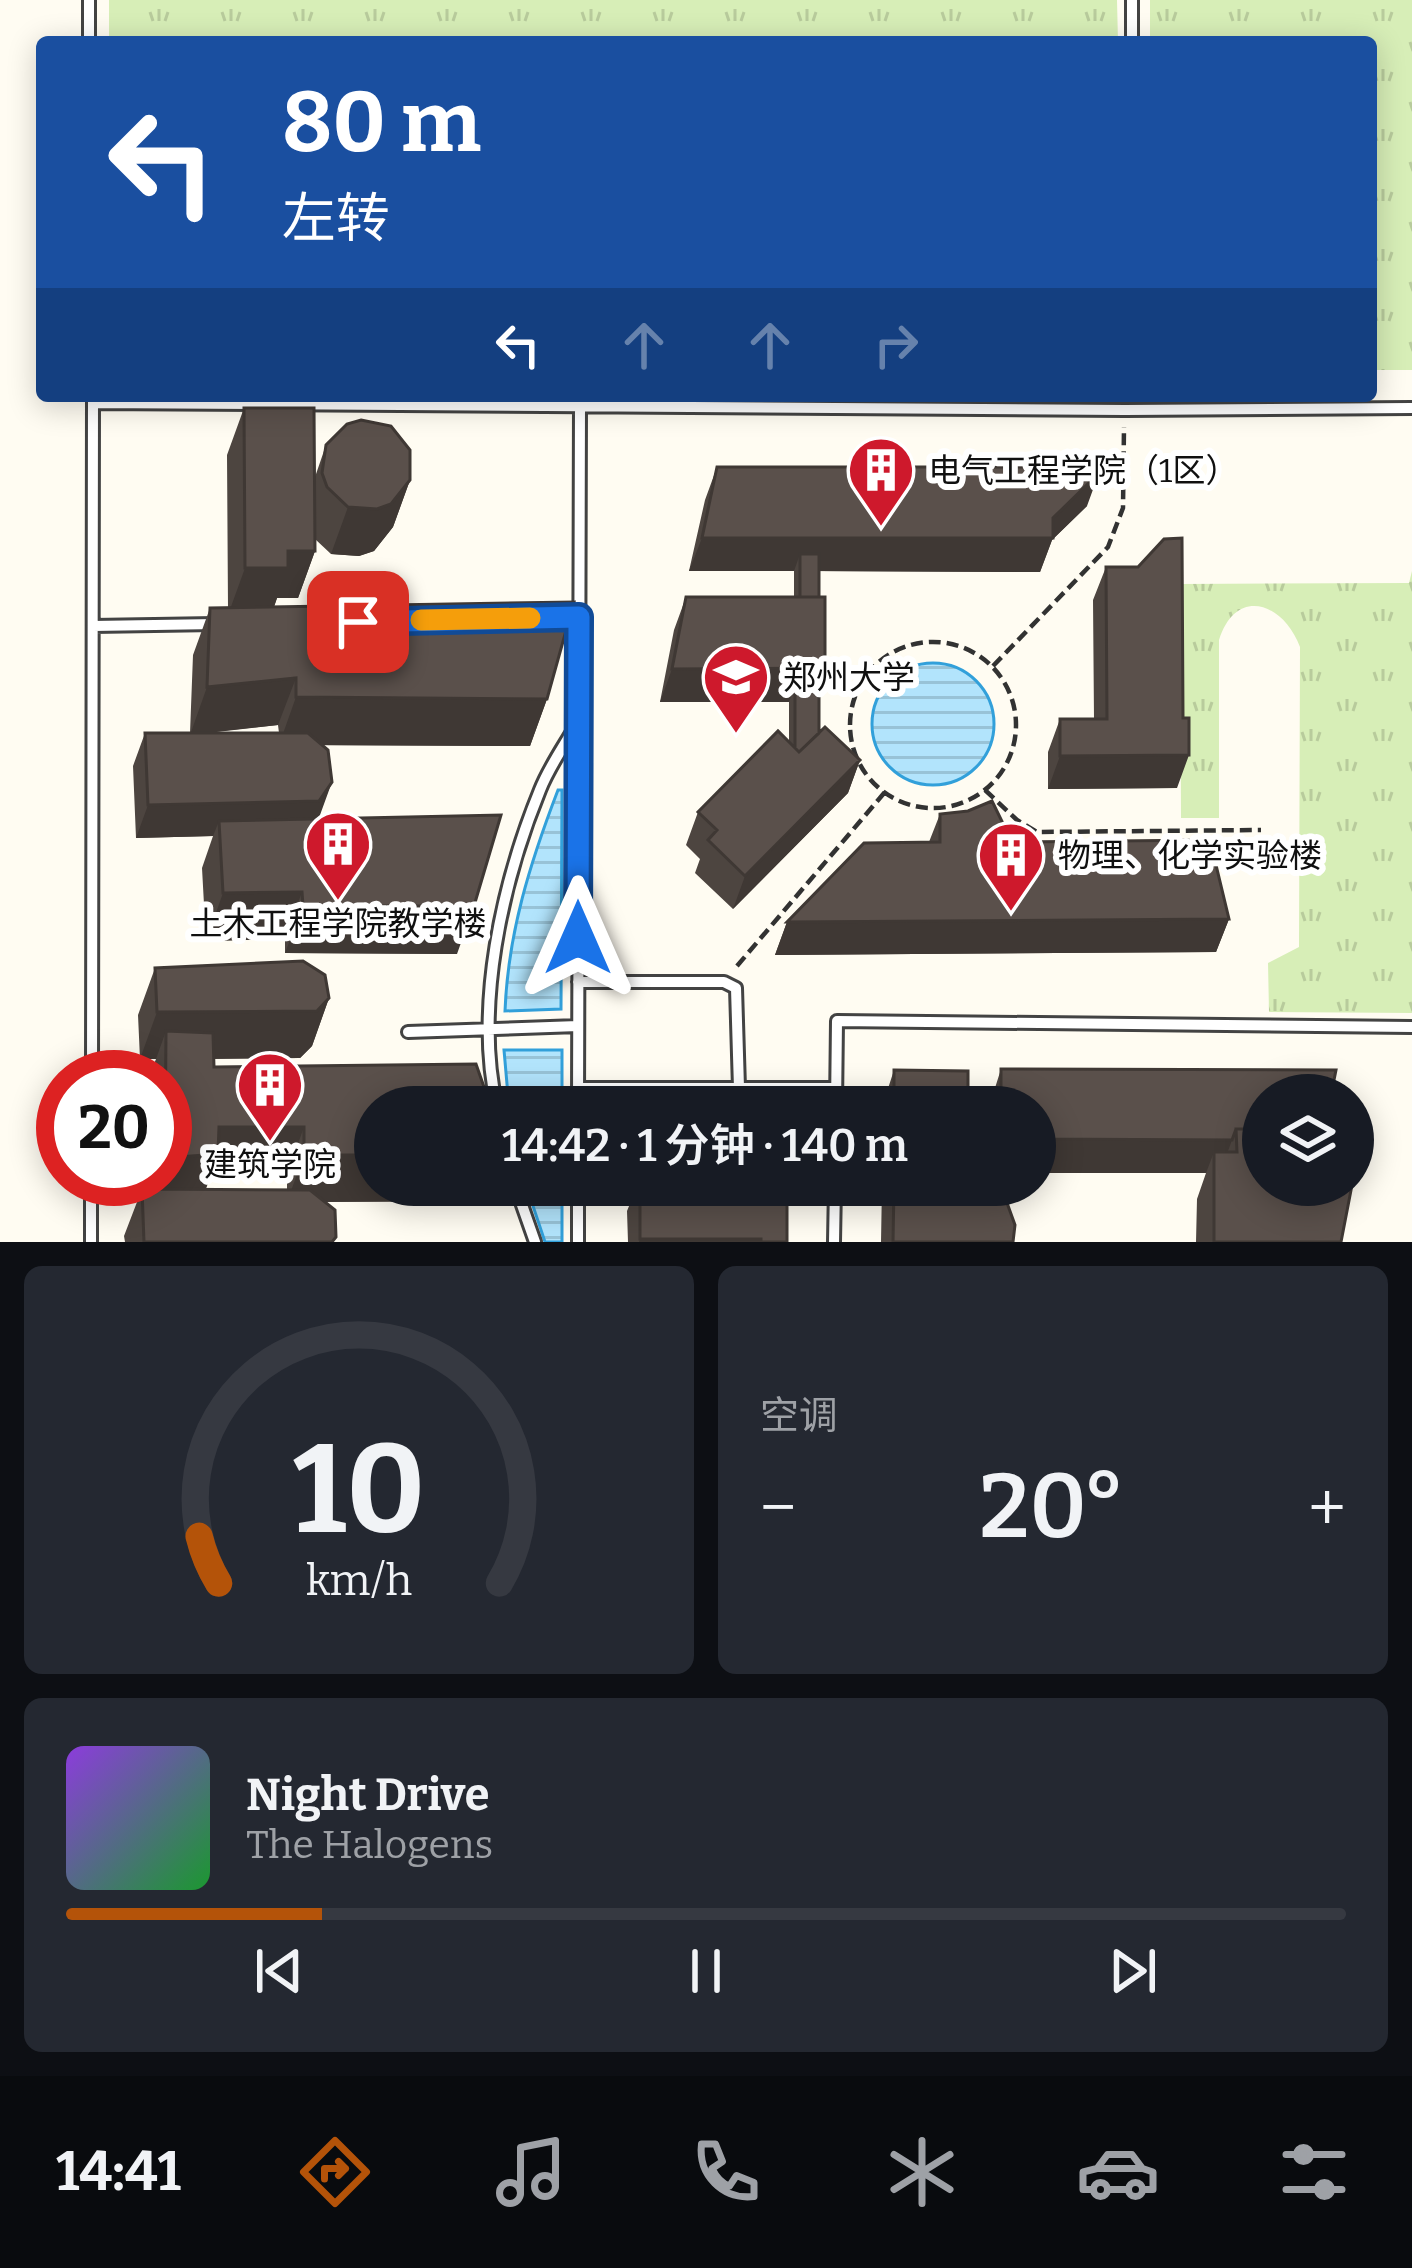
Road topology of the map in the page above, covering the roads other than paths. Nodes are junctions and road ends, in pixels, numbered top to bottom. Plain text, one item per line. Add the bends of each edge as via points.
1 (89, 0) edge
2 (1132, 0) edge
3 (89, 36) edge
4 (1132, 36) edge
5 (93, 402) edge
6 (336, 402) edge
7 (580, 405) junction
8 (1130, 405) edge
9 (1412, 408) edge
10 (579, 617) junction
11 (556, 618) edge
12 (232, 624) edge
13 (93, 626) junction
14 (579, 720) junction
15 (578, 982) junction
16 (578, 1026) junction
17 (1412, 1027) edge
18 (491, 1029) junction
19 (408, 1032) dead end
20 (92, 1050) edge
21 (495, 1086) edge
22 (578, 1086) edge
23 (740, 1086) edge
24 (836, 1086) edge
25 (92, 1206) edge
26 (522, 1206) edge
27 (578, 1206) edge
28 (835, 1206) edge
29 (91, 1242) edge
30 (535, 1242) edge
31 (578, 1242) edge
32 (834, 1242) edge

1 - 3 lane
2 - 4 lane
5 - 13 lane
6 - 7 lane
7 - 8 lane
7 - 10 lane
8 - 9 lane
10 - 11 lane
10 - 14 lane
12 - 13 lane
13 - 20 lane
14 - 15 lane
14 - 18 lane via 541,786 502,901
15 - 16 lane
15 - 23 lane via 736,988
16 - 18 lane
16 - 22 lane
17 - 24 lane via 837,1021
18 - 19 lane
18 - 21 lane
25 - 29 lane
26 - 30 lane
27 - 31 lane
28 - 32 lane

